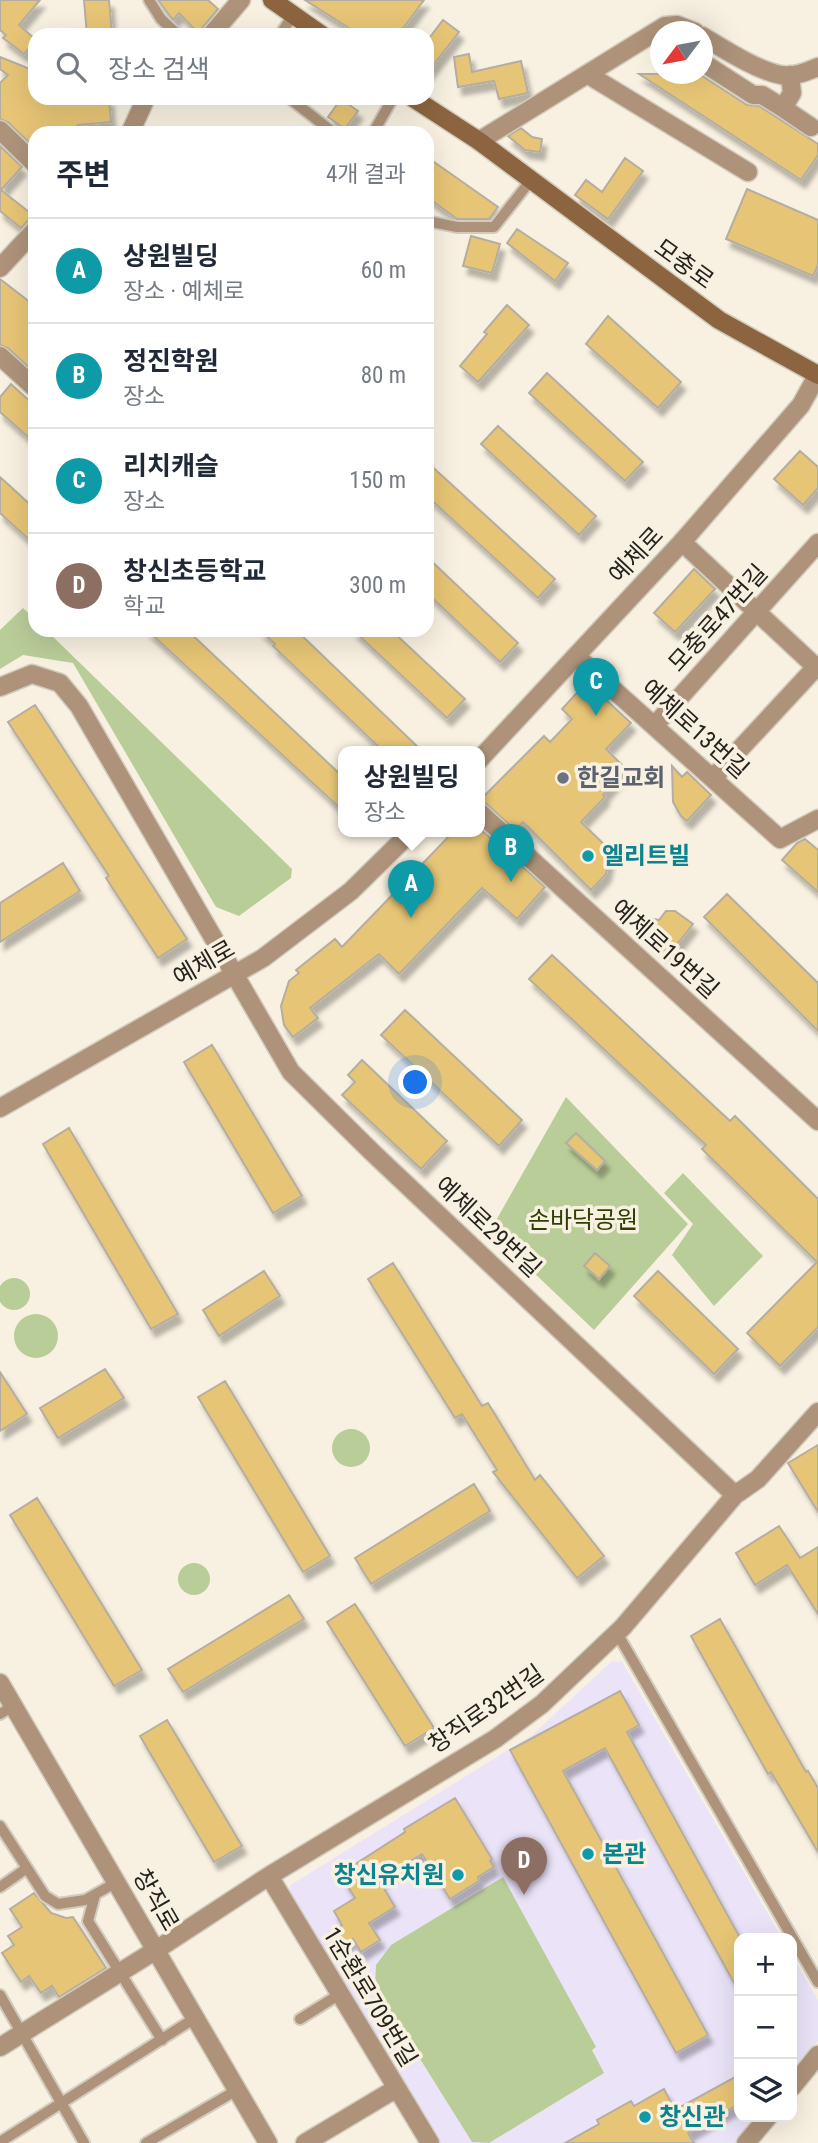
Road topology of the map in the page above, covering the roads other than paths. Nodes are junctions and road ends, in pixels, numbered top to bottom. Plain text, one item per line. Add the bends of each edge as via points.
1 (149, 0) edge
2 (241, 0) edge
3 (273, 0) edge
4 (293, 15) junction
5 (171, 28) edge
6 (217, 28) edge
7 (285, 28) edge
8 (312, 28) edge
9 (650, 35) edge
10 (713, 42) edge
11 (818, 67) edge
12 (713, 69) edge
13 (587, 74) junction
14 (790, 75) junction
15 (142, 105) edge
16 (298, 105) edge
17 (389, 105) edge
18 (424, 105) edge
19 (783, 108) junction
20 (133, 126) edge
21 (325, 126) edge
22 (377, 126) edge
23 (811, 127) dead end
24 (0, 130) edge
25 (479, 141) junction
26 (28, 157) edge
27 (748, 172) dead end
28 (531, 180) junction
29 (434, 222) edge
30 (28, 238) edge
31 (0, 268) edge
32 (0, 356) edge
33 (818, 374) edge
34 (28, 382) edge
35 (682, 542) junction
36 (818, 543) edge
37 (756, 612) junction
38 (576, 656) junction
39 (817, 667) edge
40 (0, 687) edge
41 (655, 725) junction
42 (485, 754) edge
43 (713, 778) junction
44 (485, 818) edge
45 (818, 819) edge
46 (406, 837) edge
47 (234, 974) junction
48 (0, 1108) edge
49 (818, 1121) edge
50 (818, 1412) edge
51 (735, 1495) junction
52 (617, 1633) junction
53 (0, 1683) edge
54 (6, 1710) edge
55 (0, 1826) edge
56 (27, 1868) junction
57 (269, 1876) junction
58 (117, 1882) junction
59 (0, 1887) edge
60 (94, 1895) junction
61 (156, 1950) junction
62 (121, 1973) junction
63 (818, 1982) edge
64 (340, 1994) junction
65 (0, 1995) edge
66 (195, 2018) junction
67 (300, 2019) dead end
68 (22, 2034) junction
69 (162, 2040) junction
70 (0, 2047) edge
71 (818, 2055) edge
72 (797, 2081) edge
73 (397, 2088) junction
74 (237, 2091) junction
75 (62, 2104) junction
76 (764, 2122) edge
77 (0, 2142) edge
78 (84, 2143) edge
79 (146, 2143) edge
80 (268, 2143) edge
81 (305, 2143) edge
82 (430, 2143) edge
83 (746, 2143) edge

1 - 5 lane
2 - 6 street
3 - 4 main road
4 - 7 lane
4 - 8 main road
9 - 13 street
10 - 14 street via 763,69
11 - 14 street
12 - 19 street
13 - 25 street
13 - 27 street
14 - 19 street via 792,93
15 - 20 street
16 - 21 lane
17 - 22 lane
18 - 25 main road, 모충로
19 - 23 street
24 - 26 street
25 - 28 main road, 모충로
28 - 29 lane via 494,227
28 - 33 main road, 모충로 via 719,320
30 - 31 street
32 - 34 street
33 - 35 street, 예체로 via 801,405
35 - 37 street
35 - 38 street, 예체로
36 - 37 street, 모충로47번길
37 - 39 street
37 - 41 street, 모충로47번길
38 - 41 street, 예체로13번길
38 - 42 street, 예체로
39 - 43 street
40 - 47 street, 예체로29번길 via 32,674 61,683 79,706
41 - 43 street, 예체로13번길
43 - 45 street, 예체로13번길 via 779,839
44 - 49 street, 예체로19번길
46 - 47 street, 예체로 via 351,891 263,958
47 - 48 street, 예체로
47 - 51 street, 예체로29번길 via 291,1072
50 - 51 street, 창직로32번길 via 758,1479
51 - 52 street, 창직로32번길
52 - 57 street, 창직로32번길 via 542,1704 495,1739
52 - 63 lane
53 - 54 street, 창직로
54 - 58 street, 창직로
55 - 56 lane
56 - 59 lane
56 - 60 lane via 46,1896 58,1904
57 - 61 street, 창직로32번길
57 - 64 street, 1순환로709번길
58 - 60 lane
58 - 61 street, 창직로
60 - 62 lane via 88,1921
61 - 62 street, 창직로32번길
61 - 66 street, 창직로
62 - 68 street, 창직로32번길
62 - 69 lane
64 - 67 lane
64 - 73 street, 1순환로709번길
65 - 68 lane
66 - 69 lane
66 - 74 street, 창직로
68 - 70 street, 창직로32번길
68 - 75 lane
69 - 75 lane
71 - 72 street
73 - 81 street
73 - 82 street, 1순환로709번길
74 - 79 lane
74 - 80 street, 창직로
75 - 77 lane
75 - 78 lane
76 - 83 street

